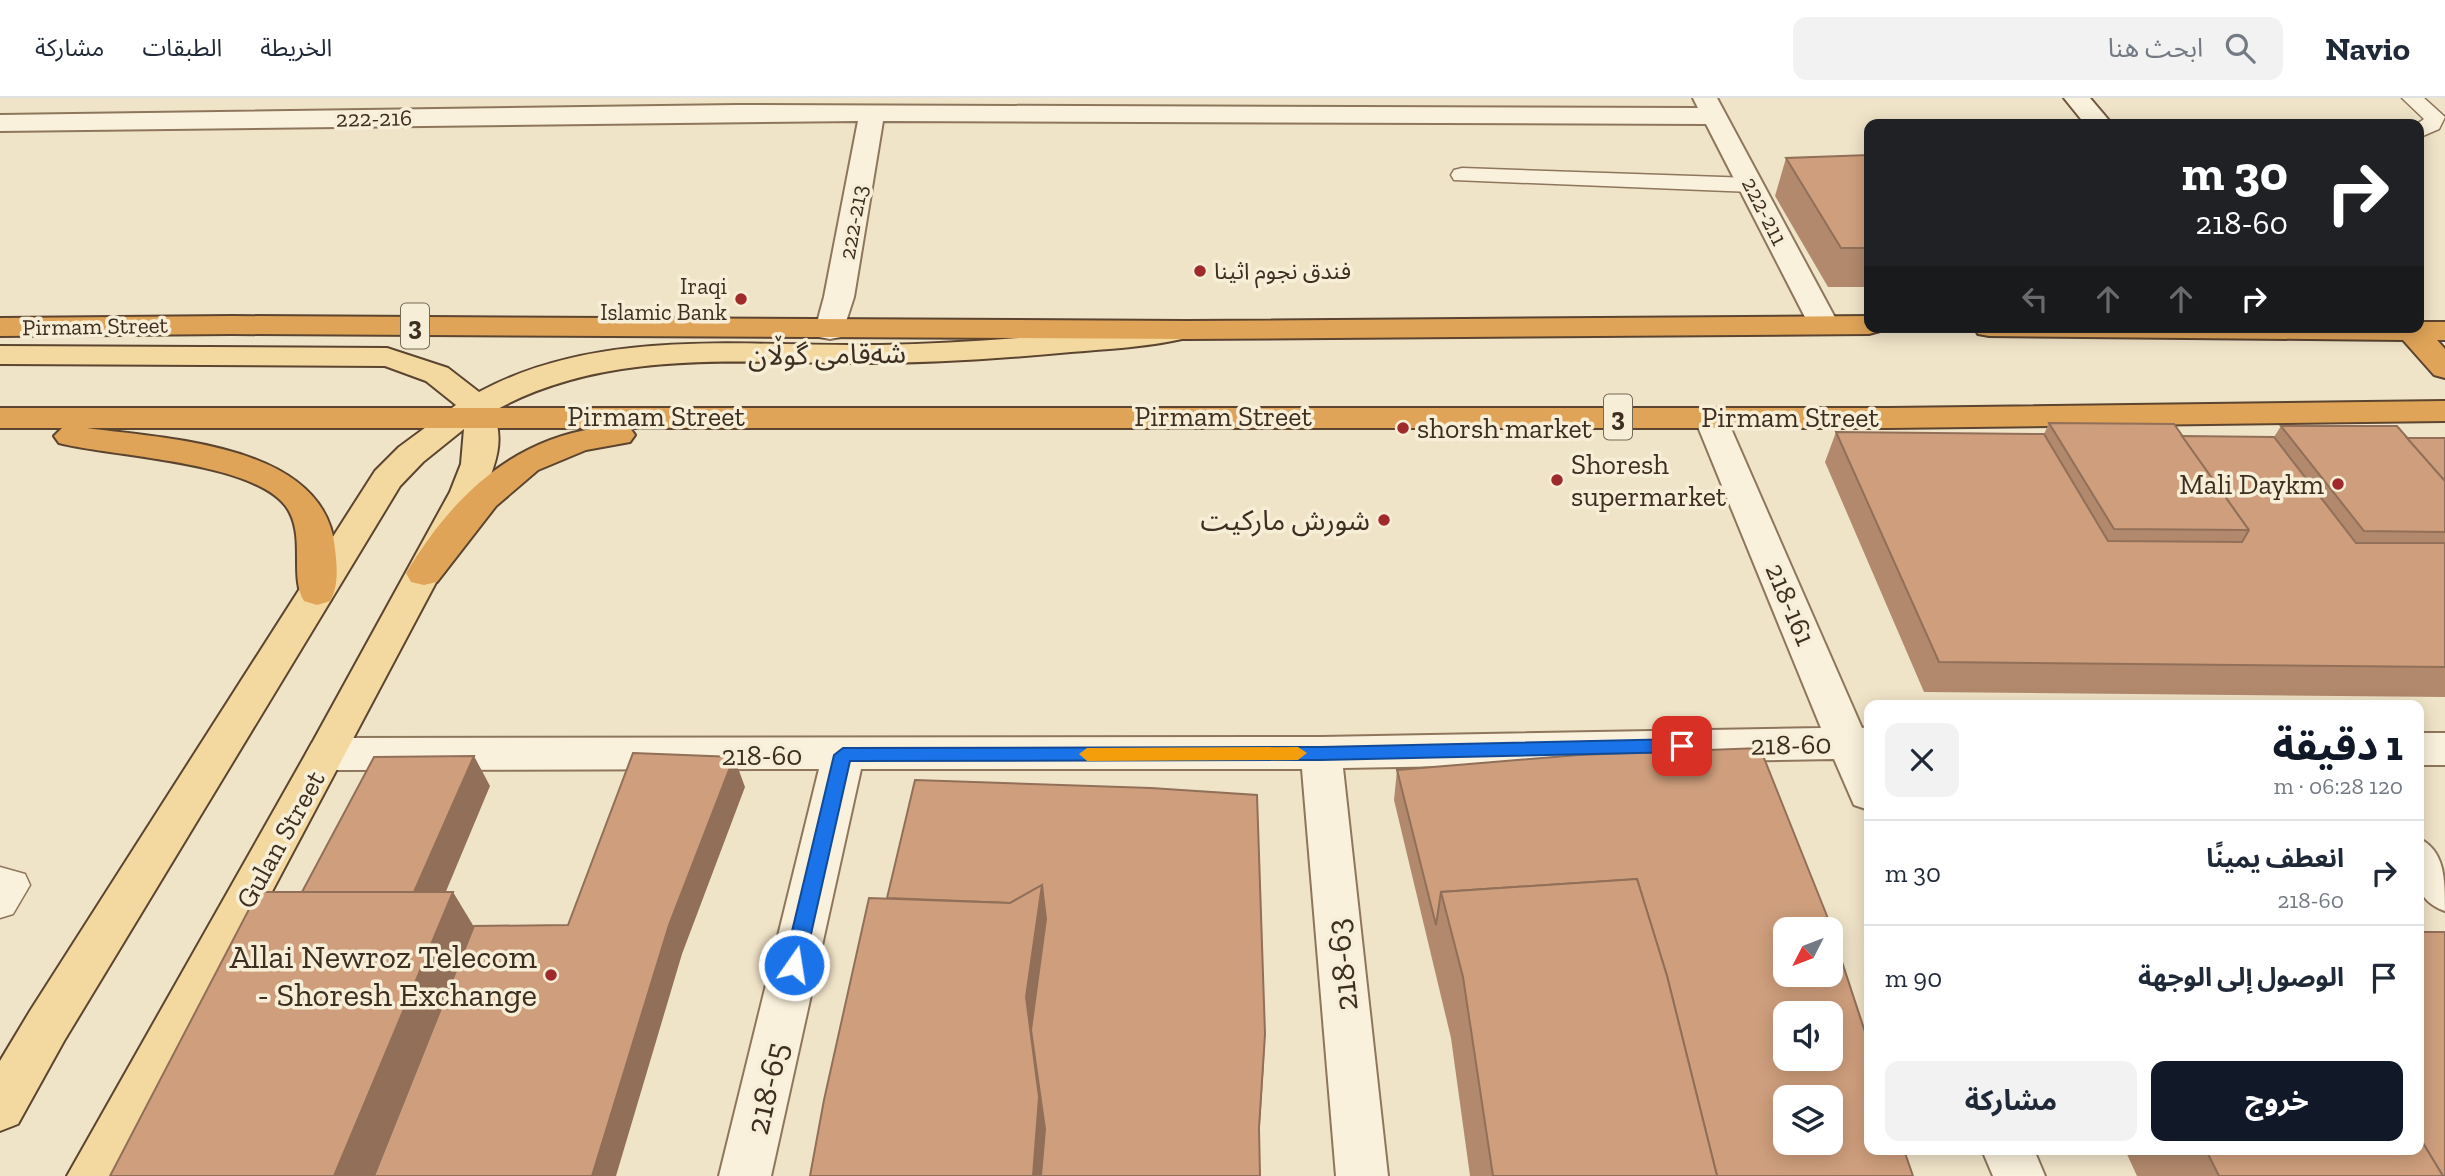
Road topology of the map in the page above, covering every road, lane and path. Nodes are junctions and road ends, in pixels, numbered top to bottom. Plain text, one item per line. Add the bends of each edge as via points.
1 (2076, 98) edge
2 (2412, 98) edge
3 (740, 106) edge
4 (1710, 107) edge
5 (872, 114) junction
6 (2095, 119) edge
7 (0, 123) edge
8 (27, 123) junction
9 (2424, 129) edge
10 (0, 145) edge
11 (1462, 176) dead end
12 (1752, 185) junction
13 (1824, 325) junction
14 (1864, 325) edge
15 (0, 327) edge
16 (830, 330) junction
17 (1187, 330) junction
18 (2424, 331) edge
19 (2445, 331) edge
20 (2414, 333) edge
21 (0, 355) edge
22 (2445, 368) edge
23 (2445, 411) edge
24 (471, 414) junction
25 (790, 416) junction
26 (1710, 416) junction
27 (0, 418) edge
28 (0, 425) edge
29 (424, 573) junction
30 (317, 592) junction
31 (1859, 743) edge
32 (2424, 749) edge
33 (2445, 749) edge
34 (1321, 753) junction
35 (327, 754) junction
36 (843, 755) junction
37 (1864, 768) edge
38 (2424, 864) edge
39 (0, 881) edge
40 (2445, 892) edge
41 (0, 903) edge
42 (0, 1108) edge
43 (2010, 1155) edge
44 (93, 1176) edge
45 (745, 1176) edge
46 (1362, 1176) edge
47 (2019, 1176) edge

1 - 6 street
2 - 9 lane via 2435,118
3 - 5 street, 222-216
3 - 8 street, 222-216
4 - 5 street, 222-216
4 - 12 street, 222-211
5 - 16 street, 222-213
7 - 8 street, 222-216
8 - 10 street
11 - 12 lane
12 - 13 street, 222-211
13 - 14 highway, Pirmam Street / 3
13 - 17 highway, Pirmam Street / 3
15 - 16 highway, Pirmam Street / 3
16 - 17 highway, Pirmam Street / 3
17 - 24 main road, شەقامی گوڵان via 947,352 631,357 550,376
18 - 19 highway
20 - 22 highway
21 - 24 main road via 387,357 451,381
23 - 26 highway, Pirmam Street / 3
24 - 25 highway, Pirmam Street / 3
24 - 27 highway, Pirmam Street / 3
24 - 29 main road via 482,450 476,475
24 - 30 main road, شەقامی گوڵان via 421,444 387,480
25 - 26 highway, Pirmam Street / 3
25 - 29 highway via 600,437 542,453 496,483
26 - 31 street, 218-161
28 - 30 highway via 205,458 283,483 312,520 319,551
29 - 35 main road, Gulan Street
30 - 42 main road
31 - 34 street, 218-60
31 - 37 street, 218-161
32 - 33 street
34 - 36 street, 218-60
34 - 46 street, 218-63
35 - 36 street, 218-60
35 - 44 main road, Gulan Street
36 - 45 street, 218-65
38 - 40 street
39 - 41 lane via 12,885
43 - 47 street

